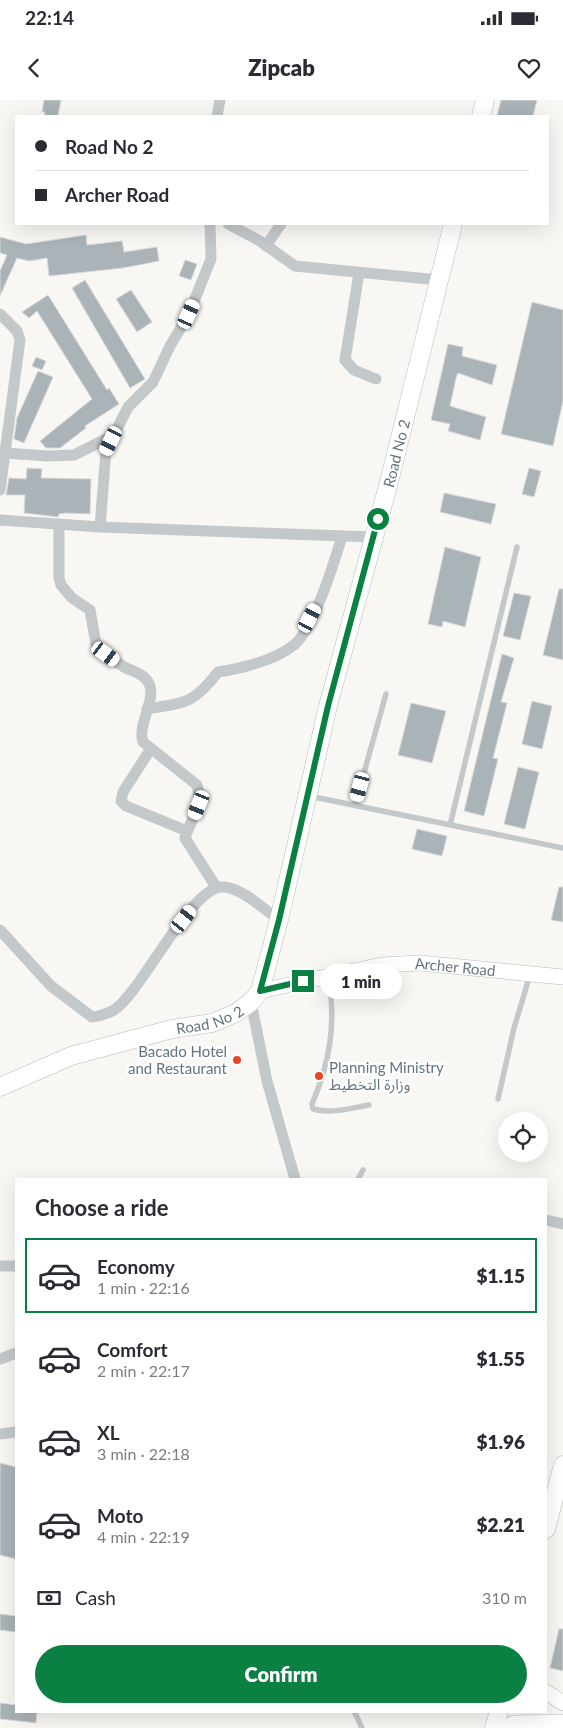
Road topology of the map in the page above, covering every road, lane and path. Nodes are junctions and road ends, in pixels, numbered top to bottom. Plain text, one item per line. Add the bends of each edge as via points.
1 (220, 100) edge
2 (485, 100) edge
3 (217, 115) edge
4 (480, 115) edge
5 (210, 225) edge
6 (230, 225) edge
7 (280, 225) edge
8 (453, 225) edge
9 (266, 246) junction
10 (359, 273) junction
11 (439, 280) junction
12 (0, 314) edge
13 (376, 379) dead end
14 (114, 435) junction
15 (5, 453) junction
16 (2, 466) edge
17 (0, 490) edge
18 (0, 520) edge
19 (60, 524) junction
20 (100, 527) junction
21 (342, 536) junction
22 (373, 538) junction
23 (517, 547) dead end
24 (386, 694) dead end
25 (147, 709) junction
26 (150, 750) junction
27 (307, 796) junction
28 (355, 806) junction
29 (450, 825) junction
30 (187, 831) junction
31 (563, 848) edge
32 (216, 887) junction
33 (279, 920) junction
34 (0, 930) edge
35 (530, 974) junction
36 (329, 976) junction
37 (563, 976) edge
38 (255, 996) junction
39 (0, 1087) edge
40 (498, 1099) dead end
41 (369, 1104) dead end
42 (363, 1170) dead end
43 (295, 1178) edge
44 (359, 1178) edge
45 (547, 1220) edge
46 (563, 1224) edge
47 (0, 1266) edge
48 (15, 1266) edge
49 (15, 1353) edge
50 (0, 1359) edge
51 (15, 1432) edge
52 (0, 1434) edge
53 (563, 1464) edge
54 (547, 1525) edge
55 (547, 1693) edge
56 (563, 1703) edge
57 (355, 1713) edge
58 (498, 1713) edge
59 (563, 1722) edge
60 (362, 1728) edge
61 (494, 1728) edge
62 (502, 1728) edge

1 - 3 street
2 - 4 main road
5 - 14 street via 211,259 189,314 153,382 128,408
6 - 9 street
7 - 9 street
8 - 11 main road, Road No 2
9 - 10 street via 294,266
10 - 11 street
10 - 13 street via 345,360 354,370
11 - 22 main road, Road No 2
12 - 15 street via 17,331 20,340
14 - 15 street via 74,455
14 - 20 street via 105,458
15 - 16 street
16 - 17 street
18 - 19 street
19 - 20 street
19 - 25 street via 61,585 72,598 90,610 96,644 122,665 145,677 151,693
20 - 21 street
21 - 22 street
21 - 25 street via 317,607 294,644 242,668 218,672 189,702
22 - 27 main road, Road No 2
23 - 29 lane
24 - 28 lane
25 - 26 street via 140,735
26 - 30 street via 197,785 199,805
26 - 30 street via 120,801
27 - 28 lane
27 - 33 main road, Road No 2
28 - 29 lane
29 - 31 lane
30 - 32 street via 188,845
32 - 33 street via 233,890
32 - 34 street via 195,904 131,994 115,1010 103,1015 92,1017 51,986
33 - 38 main road, Road No 2
35 - 36 main road, Archer Road via 420,964 382,966
35 - 37 main road, Archer Road
35 - 40 lane
36 - 38 main road, Archer Road
36 - 41 lane via 333,1019 327,1061 313,1109 337,1111
38 - 39 main road, Road No 2 via 236,1013 212,1023 172,1029 71,1056
38 - 43 street via 267,1081
42 - 44 lane
45 - 46 street
47 - 48 street
49 - 50 street
51 - 52 street
53 - 54 main road
55 - 56 main road
57 - 60 lane
58 - 61 main road
59 - 62 main road via 515,1723

